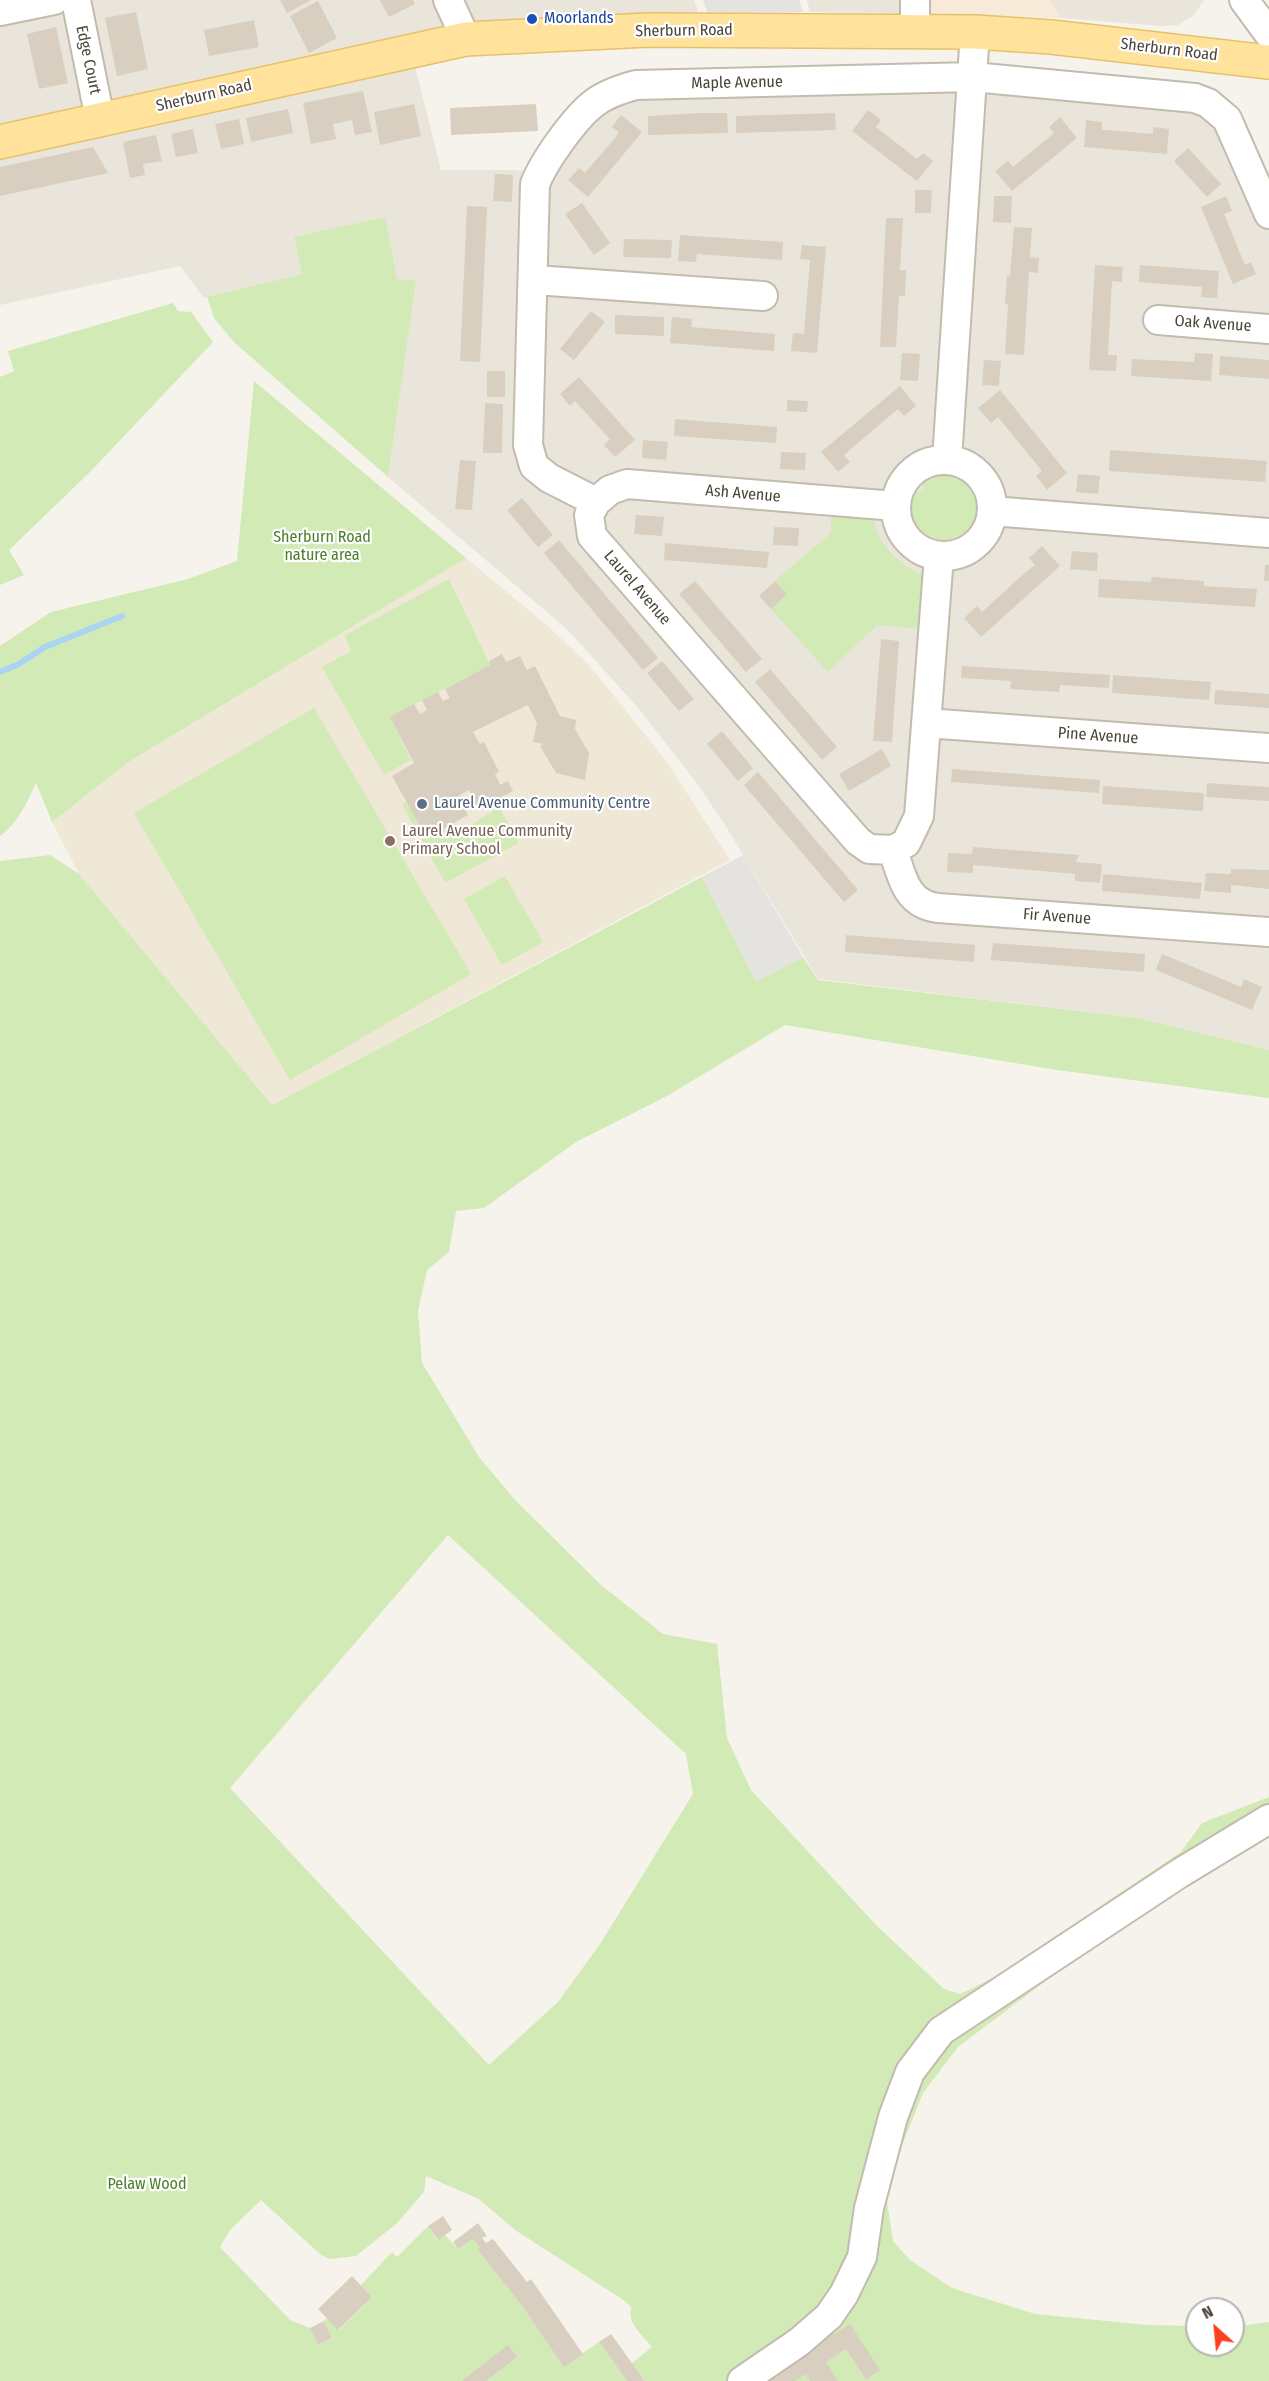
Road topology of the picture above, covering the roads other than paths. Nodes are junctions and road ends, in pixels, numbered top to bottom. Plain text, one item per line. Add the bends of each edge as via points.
1 (54, 0) edge
2 (76, 0) edge
3 (448, 0) edge
4 (1244, 0) edge
5 (0, 11) edge
6 (915, 15) edge
7 (975, 32) junction
8 (1269, 34) edge
9 (466, 39) junction
10 (1269, 62) edge
11 (973, 77) junction
12 (100, 119) junction
13 (0, 142) edge
14 (1269, 214) edge
15 (535, 280) junction
16 (763, 296) dead end
17 (1158, 320) dead end
18 (1269, 328) edge
19 (947, 460) junction
20 (596, 502) junction
21 (895, 506) junction
22 (992, 512) junction
23 (1269, 532) edge
24 (939, 556) junction
25 (926, 723) junction
26 (1269, 748) edge
27 (887, 850) junction
28 (1269, 932) edge
29 (1269, 1819) edge
30 (742, 2381) edge

1 - 5 street
2 - 12 street, Edge Court
3 - 9 street
4 - 8 street
6 - 7 main road, Sherburn Road
6 - 9 main road, Sherburn Road
7 - 10 main road, Sherburn Road
7 - 11 street
9 - 12 main road, Sherburn Road
11 - 14 street, Maple Avenue via 1195,98 1208,103 1227,119
11 - 15 street, Maple Avenue via 636,85 614,91 592,104 540,172 533,213
11 - 19 street
12 - 13 main road, Sherburn Road
15 - 16 street
15 - 20 street via 528,445 534,466
17 - 18 street, Oak Avenue
19 - 21 street via 927,463 911,473 900,486
19 - 22 street via 976,472 986,484
20 - 21 street, Ash Avenue via 610,490 627,484
20 - 27 street, Laurel Avenue via 589,515 592,536 858,842 869,849
21 - 24 street via 906,538 922,551
22 - 23 street
22 - 24 street via 988,528 976,544 957,555
24 - 25 street
25 - 26 street, Pine Avenue
25 - 27 street via 919,816 906,843
27 - 28 street, Fir Avenue via 916,902 925,907
29 - 30 street via 941,2031 910,2072 893,2117 869,2208 862,2257 844,2294 829,2316 799,2342

